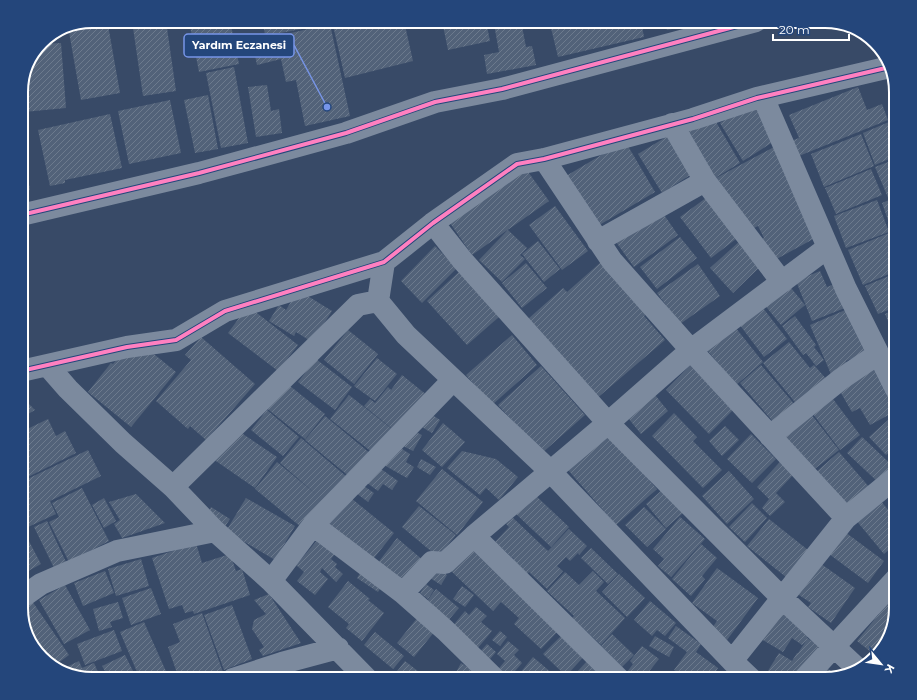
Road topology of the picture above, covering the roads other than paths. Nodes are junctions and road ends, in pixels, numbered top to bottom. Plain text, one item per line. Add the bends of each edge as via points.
1 (730, 28) edge
2 (885, 69) edge
3 (763, 96) junction
4 (672, 124) junction
5 (544, 159) junction
6 (705, 181) junction
7 (28, 213) edge
8 (433, 223) junction
9 (598, 241) junction
10 (827, 248) junction
11 (384, 262) junction
12 (782, 282) junction
13 (378, 301) junction
14 (691, 350) junction
15 (878, 354) junction
16 (47, 365) junction
17 (28, 369) edge
18 (889, 373) edge
19 (452, 380) junction
20 (608, 423) junction
21 (770, 436) junction
22 (550, 471) junction
23 (889, 483) edge
24 (173, 487) junction
25 (846, 518) junction
26 (313, 525) junction
27 (215, 531) junction
28 (474, 536) junction
29 (271, 581) junction
30 (889, 587) edge
31 (28, 593) edge
32 (403, 593) junction
33 (782, 598) junction
34 (834, 647) junction
35 (338, 648) junction
36 (732, 661) junction
37 (853, 665) edge
38 (254, 672) edge
39 (360, 672) edge
40 (489, 672) edge
41 (612, 672) edge
42 (744, 672) edge
43 (811, 672) edge

1 - 7 street via 502,89 435,102 346,133 199,173
2 - 3 street
3 - 4 street
3 - 10 street
4 - 5 street
4 - 6 street
5 - 8 street via 517,164
5 - 9 street
6 - 9 street
6 - 12 street
8 - 11 street
8 - 20 street via 463,261
9 - 14 street via 612,261
10 - 12 street
10 - 15 street
11 - 13 street
11 - 16 street via 225,311 176,340
12 - 14 street
13 - 19 street via 406,335
13 - 24 street via 358,304
14 - 20 street
14 - 21 street
15 - 18 street
15 - 21 street via 841,379
16 - 17 street
16 - 24 street via 123,443
19 - 22 street
19 - 26 street
20 - 22 street
20 - 33 street
21 - 25 street
22 - 28 street
22 - 36 street
23 - 25 street
24 - 27 street
25 - 33 street
26 - 29 street
26 - 32 street
27 - 29 street
27 - 31 street via 118,551 41,584
28 - 32 street via 445,563 432,562
28 - 41 street
29 - 35 street
30 - 34 street
32 - 40 street
33 - 34 street
33 - 36 street
34 - 37 street
34 - 43 street
35 - 38 street
35 - 39 street
36 - 42 street

